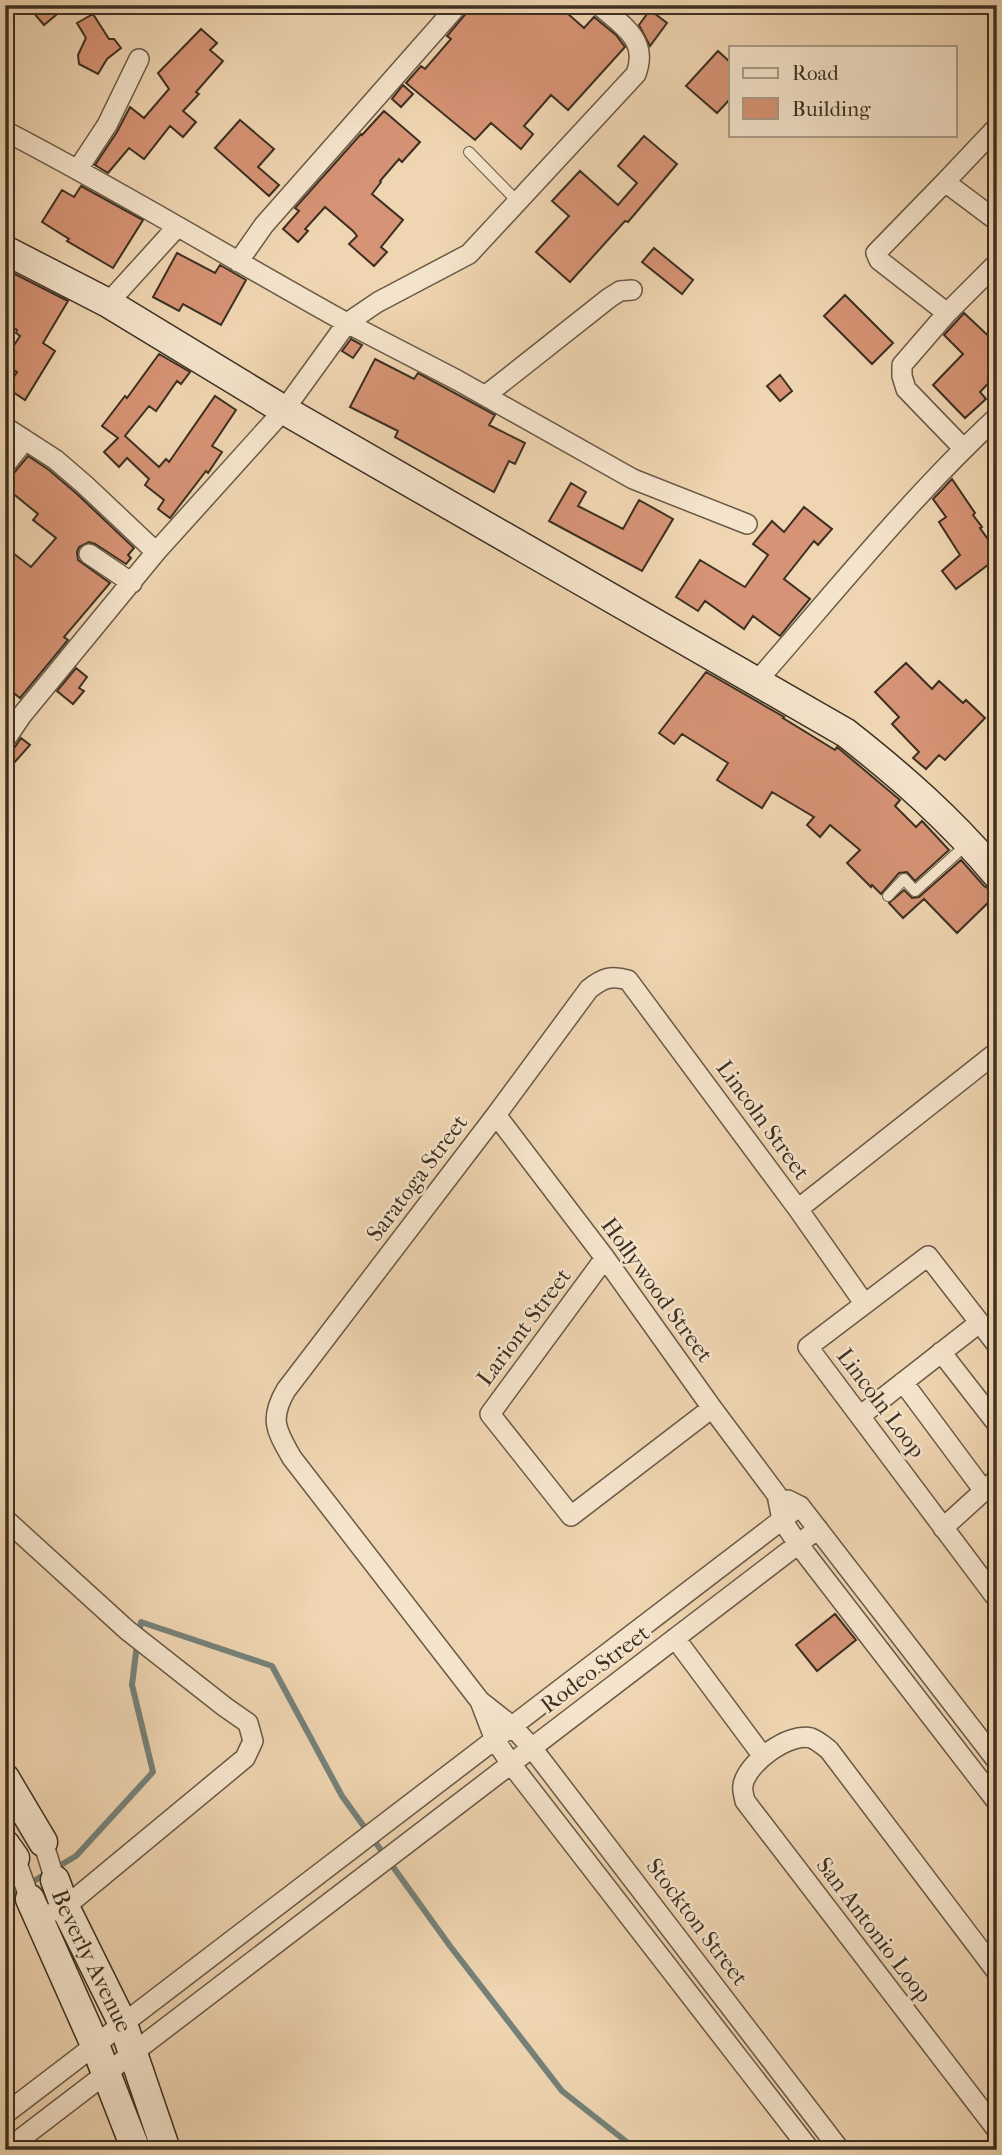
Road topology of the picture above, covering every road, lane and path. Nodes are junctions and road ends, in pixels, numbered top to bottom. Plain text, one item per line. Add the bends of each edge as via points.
1 (458, 5) edge
2 (599, 5) edge
3 (139, 59) dead end
4 (997, 127) edge
5 (5, 131) edge
6 (469, 152) dead end
7 (78, 169) junction
8 (945, 182) junction
9 (518, 202) junction
10 (997, 221) edge
11 (177, 227) junction
12 (5, 250) edge
13 (238, 262) junction
14 (997, 263) edge
15 (632, 290) dead end
16 (108, 303) junction
17 (947, 313) junction
18 (347, 323) junction
19 (485, 396) junction
20 (284, 410) junction
21 (997, 416) edge
22 (5, 427) edge
23 (24, 441) junction
24 (963, 448) junction
25 (5, 465) edge
26 (747, 524) dead end
27 (156, 552) junction
28 (89, 554) dead end
29 (132, 583) junction
30 (757, 681) junction
31 (5, 740) edge
32 (969, 842) junction
33 (997, 875) edge
34 (888, 896) dead end
35 (615, 976) joint
36 (997, 1052) edge
37 (496, 1115) junction
38 (798, 1209) junction
39 (606, 1258) junction
40 (864, 1303) junction
41 (979, 1323) junction
42 (997, 1345) edge
43 (941, 1352) junction
44 (903, 1382) junction
45 (712, 1408) junction
46 (859, 1416) junction
47 (997, 1424) edge
48 (990, 1485) edge
49 (777, 1495) junction
50 (800, 1506) junction
51 (5, 1519) edge
52 (782, 1520) junction
53 (943, 1528) junction
54 (818, 1529) junction
55 (798, 1544) junction
56 (997, 1599) edge
57 (675, 1638) junction
58 (480, 1701) junction
59 (512, 1726) junction
60 (495, 1740) junction
61 (532, 1748) junction
62 (762, 1755) junction
63 (995, 1755) edge
64 (511, 1764) junction
65 (972, 1768) junction
66 (5, 1778) edge
67 (997, 1802) edge
68 (43, 1842) joint
69 (10, 1851) edge
70 (55, 1880) joint
71 (65, 1907) junction
72 (34, 1909) junction
73 (997, 1972) edge
74 (123, 2024) junction
75 (95, 2045) junction
76 (133, 2053) junction
77 (106, 2073) junction
78 (5, 2114) edge
79 (997, 2130) edge
80 (6, 2150) edge
81 (136, 2150) edge
82 (166, 2150) edge
83 (810, 2150) edge
84 (840, 2150) edge

1 - 13 street via 264,225
2 - 9 street via 635,38 641,61 636,74
3 - 7 street via 107,125
4 - 8 street
5 - 7 street
6 - 9 lane
7 - 11 street
8 - 10 street
8 - 17 street via 876,253
9 - 18 street via 469,254
11 - 13 street
11 - 16 street
12 - 16 street
13 - 18 street
14 - 17 street
15 - 19 street via 609,298
16 - 20 street
17 - 24 street via 902,365 902,376 906,388
18 - 19 street
18 - 20 street
19 - 26 street via 633,479
20 - 27 street
20 - 30 street
21 - 24 street
22 - 23 street
23 - 25 street
23 - 27 street via 66,468
24 - 30 street
27 - 29 street
28 - 29 street
29 - 31 street
30 - 32 street via 846,733 902,777
32 - 33 street
32 - 34 lane via 915,891 904,879
35 - 37 street, Saratoga Street via 589,989
35 - 38 street, Lincoln Street via 628,980
36 - 38 street
37 - 39 street, Hollywood Street
37 - 58 street, Saratoga Street via 276,1407 276,1424 292,1458
38 - 40 street, Lincoln Street
39 - 45 street, Hollywood Street
39 - 45 street, Lariont Street via 490,1413 571,1516
40 - 41 street, Lincoln Loop via 928,1256
40 - 46 street, Lincoln Loop via 808,1347
41 - 42 street, Lincoln Loop
41 - 43 street
43 - 44 street
43 - 47 street
44 - 46 street
44 - 48 street
45 - 49 street, Hollywood Street
46 - 53 street, Lincoln Loop
48 - 53 street
49 - 50 street
49 - 52 street
50 - 52 street, Rodeo Street
50 - 54 street
51 - 71 street via 127,1630 248,1723 253,1741 245,1758
52 - 55 street
52 - 59 street, Rodeo Street
53 - 56 street, Lincoln Loop
54 - 55 street, Rodeo Street
54 - 63 street
55 - 57 street, Rodeo Street
55 - 65 street
57 - 61 street, Rodeo Street
57 - 62 street
58 - 59 street, Stockton Street
58 - 60 street
59 - 60 street, Rodeo Street
59 - 61 street, Stockton Street
60 - 64 street
60 - 74 street, Rodeo Street
61 - 64 street, Rodeo Street
61 - 84 street, Stockton Street
62 - 73 street via 799,1737 813,1738 829,1750
62 - 79 street, San Antonio Loop via 743,1785 745,1801
63 - 65 street
64 - 76 street, Rodeo Street
64 - 83 street
65 - 67 street
66 - 68 street, Beverly Avenue
68 - 70 street, Beverly Avenue
69 - 72 street, Beverly Avenue
70 - 71 street, Beverly Avenue
71 - 72 street
71 - 74 street, Beverly Avenue
72 - 75 street, Beverly Avenue
74 - 75 street
74 - 76 street, Beverly Avenue
75 - 77 street, Beverly Avenue
75 - 78 street
76 - 77 street
76 - 82 street, Beverly Avenue
77 - 80 street
77 - 81 street, Beverly Avenue

